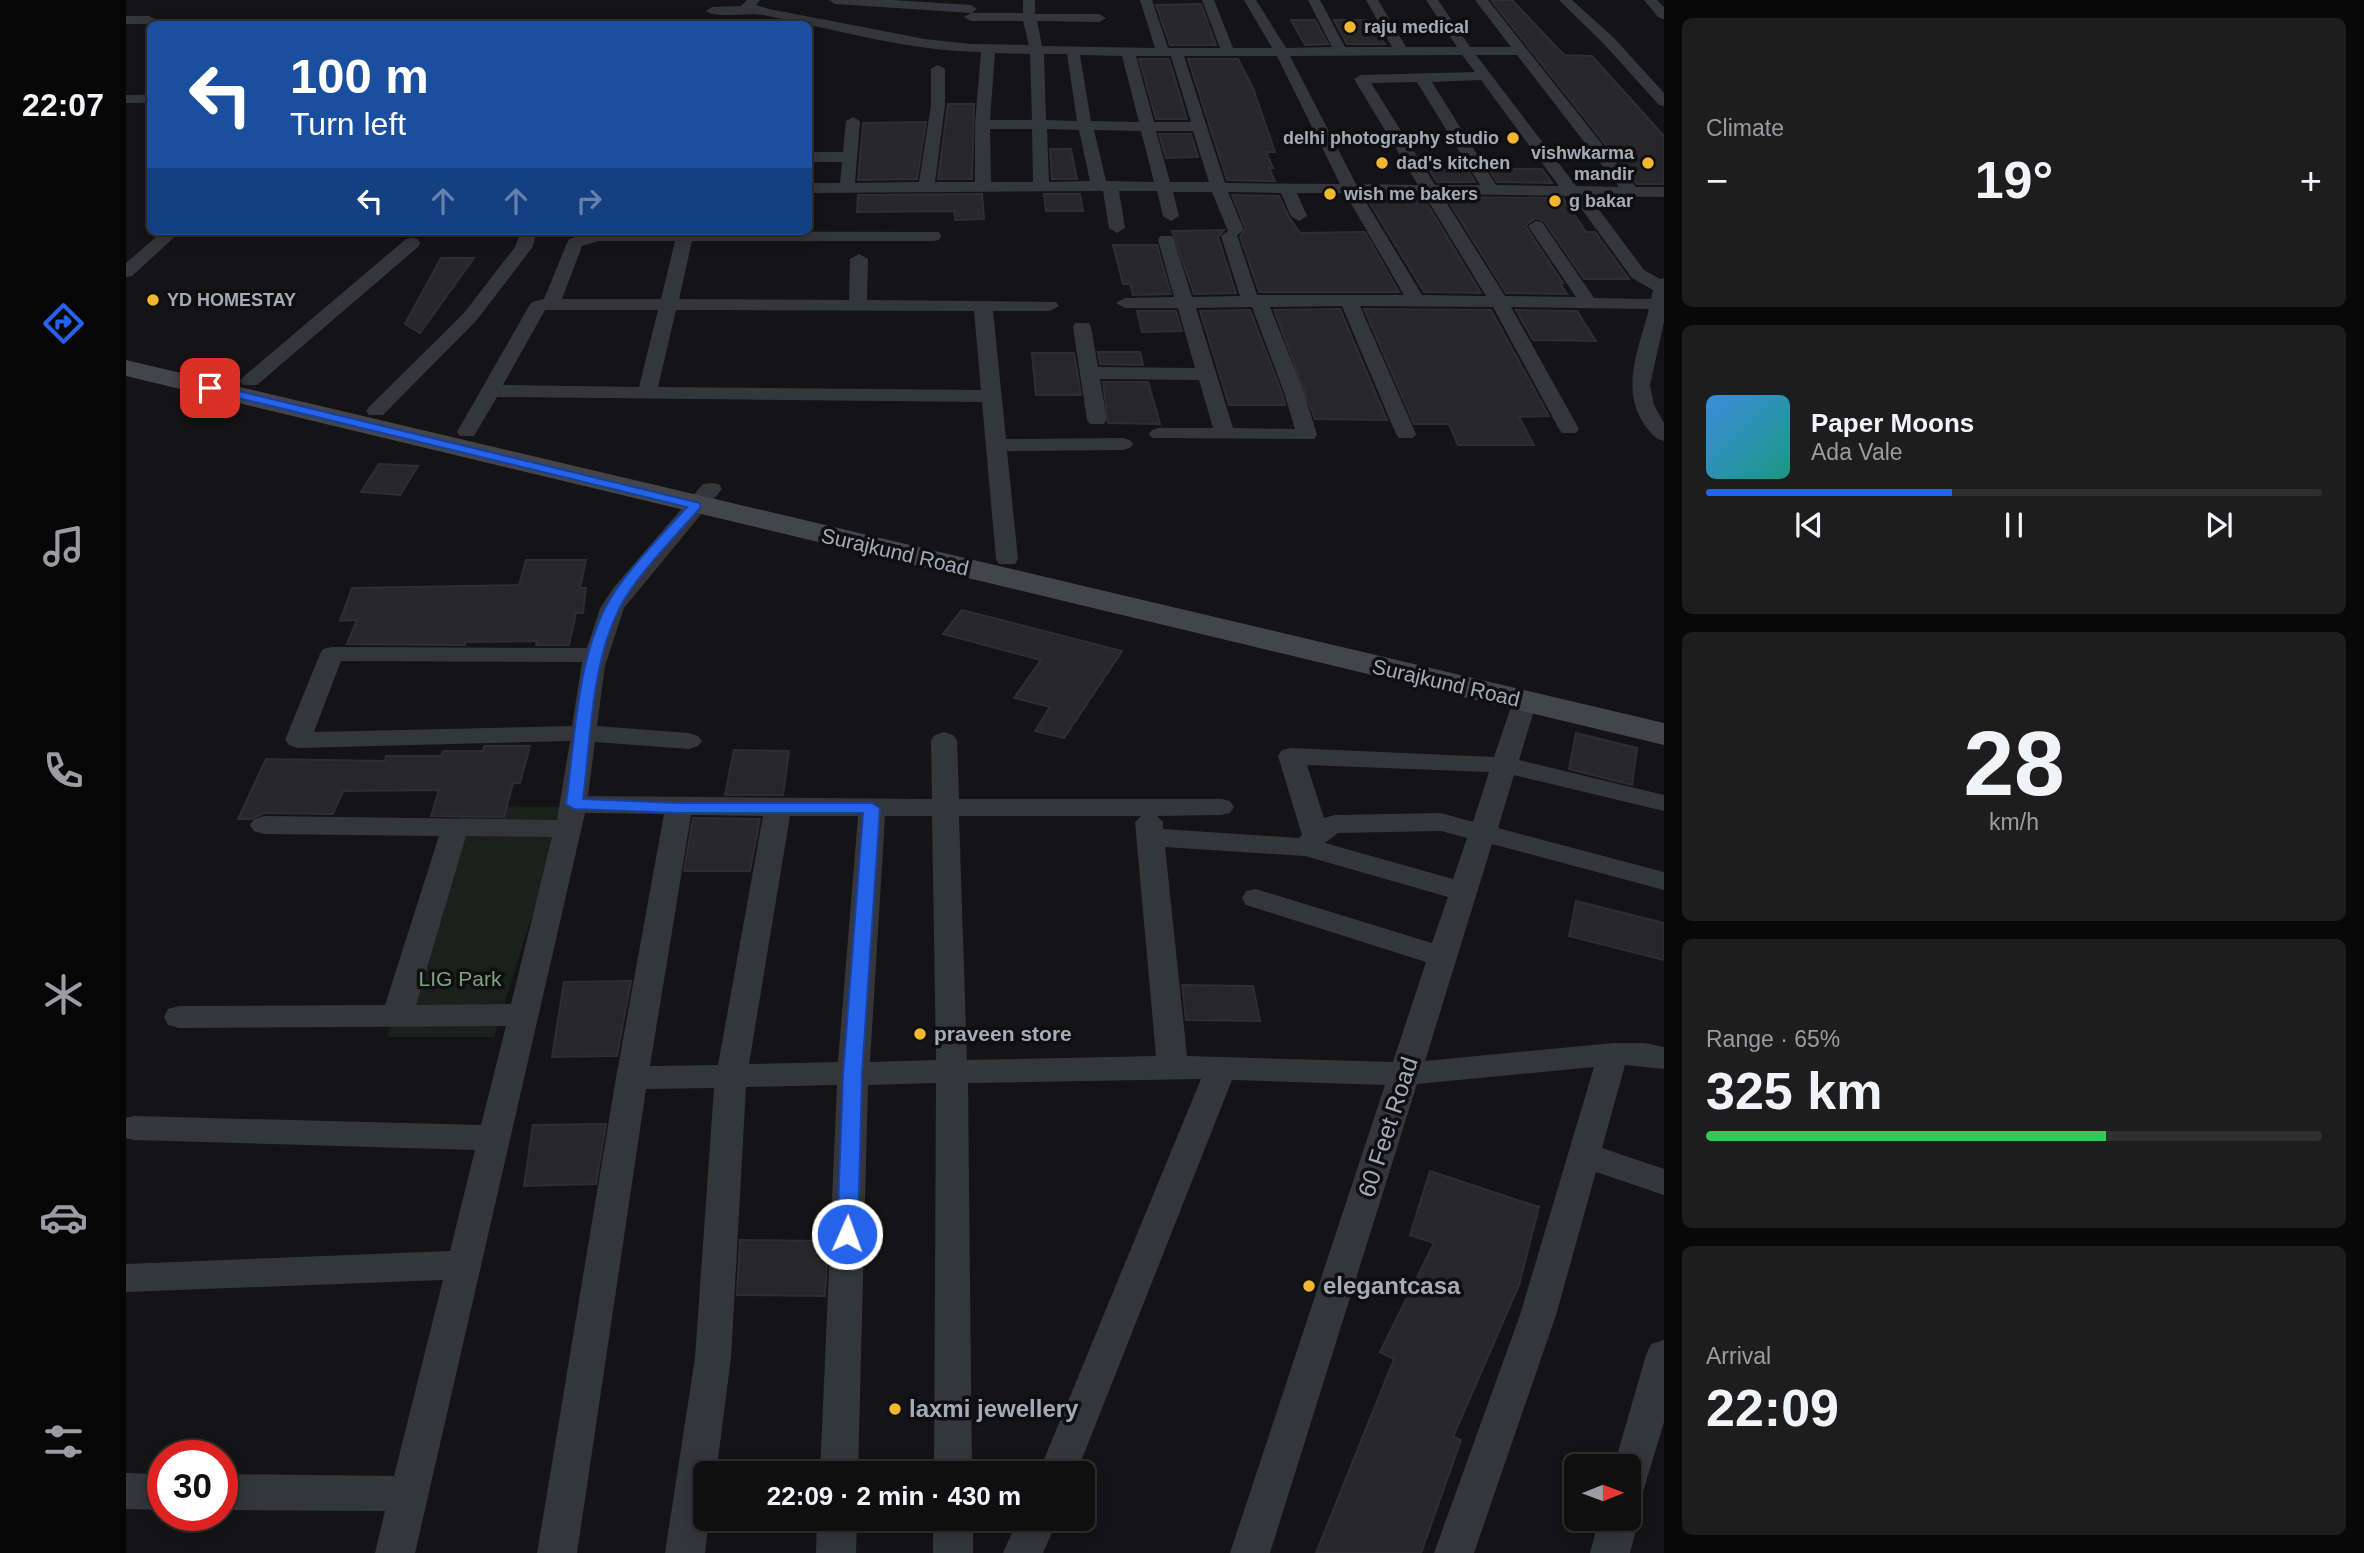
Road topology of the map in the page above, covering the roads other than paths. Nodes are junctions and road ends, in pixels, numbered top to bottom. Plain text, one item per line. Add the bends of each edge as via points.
1 (791, 0) edge
2 (835, 0) edge
3 (1029, 0) edge
4 (1096, 0) edge
5 (1146, 0) edge
6 (1208, 0) edge
7 (1250, 0) edge
8 (1314, 0) edge
9 (1372, 0) edge
10 (1433, 0) edge
11 (1481, 0) edge
12 (1565, 0) edge
13 (1650, 0) edge
14 (753, 5) edge
15 (710, 6) edge
16 (925, 6) junction
17 (1664, 15) edge
18 (1029, 17) junction
19 (126, 20) edge
20 (149, 20) dead end
21 (971, 23) edge
22 (905, 27) junction
23 (1102, 34) junction
24 (988, 49) junction
25 (1037, 51) junction
26 (1073, 51) junction
27 (1170, 51) junction
28 (1228, 51) junction
29 (1281, 51) junction
30 (1340, 51) junction
31 (1401, 51) junction
32 (1466, 51) junction
33 (1518, 51) junction
34 (1128, 52) junction
35 (938, 69) dead end
36 (1487, 76) junction
37 (1421, 77) junction
38 (126, 99) edge
39 (147, 99) edge
40 (1664, 102) edge
41 (853, 121) dead end
42 (982, 124) junction
43 (1039, 124) junction
44 (1087, 124) junction
45 (1146, 125) junction
46 (1200, 127) junction
47 (812, 157) edge
48 (850, 157) junction
49 (1041, 186) junction
50 (1105, 186) junction
51 (926, 187) junction
52 (983, 187) junction
53 (1162, 187) junction
54 (1218, 187) junction
55 (812, 188) edge
56 (847, 188) junction
57 (1287, 188) junction
58 (1350, 188) junction
59 (1431, 189) junction
60 (1490, 189) junction
61 (1574, 191) junction
62 (1664, 192) edge
63 (1632, 193) junction
64 (1171, 216) dead end
65 (1299, 216) dead end
66 (1536, 226) dead end
67 (1117, 228) dead end
68 (1232, 233) joint
69 (168, 235) edge
70 (528, 235) edge
71 (685, 235) junction
72 (933, 236) dead end
73 (1166, 240) dead end
74 (412, 243) dead end
75 (859, 260) dead end
76 (126, 272) edge
77 (1661, 292) edge
78 (1254, 300) junction
79 (1348, 300) junction
80 (1416, 300) junction
81 (1499, 300) junction
82 (1185, 301) junction
83 (1588, 302) junction
84 (551, 303) junction
85 (667, 303) junction
86 (1125, 303) dead end
87 (858, 305) junction
88 (982, 306) junction
89 (1049, 306) dead end
90 (1082, 327) dead end
91 (126, 353) edge
92 (126, 368) edge
93 (1090, 373) junction
94 (1207, 374) junction
95 (250, 382) junction
96 (489, 391) junction
97 (647, 393) junction
98 (990, 396) junction
99 (376, 411) junction
100 (1097, 420) dead end
101 (1569, 429) dead end
102 (467, 432) junction
103 (1159, 434) dead end
104 (1225, 434) junction
105 (1406, 434) dead end
106 (1664, 435) edge
107 (1123, 444) dead end
108 (997, 445) junction
109 (703, 497) junction
110 (1007, 559) junction
111 (596, 655) junction
112 (1525, 701) junction
113 (1664, 717) edge
114 (582, 733) junction
115 (1664, 734) edge
116 (944, 740) dead end
117 (689, 741) dead end
118 (1505, 765) junction
119 (1664, 803) edge
120 (1148, 806) junction
121 (945, 807) junction
122 (1221, 807) dead end
123 (679, 808) junction
124 (778, 808) junction
125 (872, 808) junction
126 (571, 817) junction
127 (264, 825) dead end
128 (455, 828) junction
129 (1484, 834) junction
130 (1151, 837) junction
131 (1311, 842) junction
132 (1664, 881) edge
133 (1465, 892) junction
134 (1256, 898) dead end
135 (1443, 957) junction
136 (523, 1015) junction
137 (397, 1016) junction
138 (178, 1017) dead end
139 (1613, 1054) junction
140 (1664, 1058) edge
141 (1173, 1067) junction
142 (1221, 1069) junction
143 (952, 1072) junction
144 (853, 1074) junction
145 (1405, 1074) junction
146 (732, 1077) junction
147 (632, 1078) junction
148 (134, 1128) dead end
149 (494, 1138) junction
150 (1584, 1155) junction
151 (1664, 1182) edge
152 (464, 1265) junction
153 (126, 1278) edge
154 (1664, 1355) edge
155 (1636, 1454) edge
156 (839, 1461) edge
157 (953, 1461) edge
158 (1062, 1461) edge
159 (126, 1491) edge
160 (147, 1492) edge
161 (238, 1492) edge
162 (408, 1494) junction
163 (837, 1531) edge
164 (953, 1531) edge
165 (1033, 1531) edge
166 (1616, 1531) edge
167 (395, 1553) edge
168 (557, 1553) edge
169 (685, 1553) edge
170 (836, 1553) edge
171 (953, 1553) edge
172 (1023, 1553) edge
173 (1250, 1553) edge
174 (1454, 1553) edge
175 (1610, 1553) edge

1 - 14 street via 774,7
2 - 16 street
3 - 18 street
4 - 23 street
5 - 27 street
6 - 28 street
7 - 29 street
8 - 30 street
9 - 31 street
10 - 32 street
11 - 33 street
12 - 40 street
13 - 17 street
14 - 15 street
14 - 22 street
16 - 21 street
16 - 22 street
18 - 21 street
18 - 23 street
18 - 25 street
19 - 20 street
21 - 22 street
21 - 24 street
23 - 26 street
23 - 34 street
24 - 25 street
24 - 42 street
25 - 26 street
25 - 43 street
26 - 44 street
27 - 28 street
27 - 34 street
27 - 46 street
28 - 29 street
29 - 30 street
29 - 58 street
30 - 31 street
31 - 32 street
32 - 33 street
32 - 36 street
33 - 63 street
34 - 45 street
35 - 51 street via 938,105
36 - 37 street
36 - 61 street
37 - 59 street via 1361,79
37 - 60 street
38 - 39 street
41 - 48 street
42 - 43 street
42 - 52 street
43 - 44 street
43 - 49 street
44 - 45 street
44 - 50 street
45 - 46 street
45 - 53 street
46 - 54 street
47 - 48 street
48 - 56 street
49 - 50 street
49 - 52 street
50 - 53 street
50 - 67 street
51 - 52 street
51 - 56 street
53 - 54 street
53 - 64 street
54 - 57 street
54 - 68 street
55 - 56 street
57 - 58 street
57 - 65 street
58 - 59 street
58 - 80 street
59 - 60 street
59 - 81 street
60 - 61 street
61 - 63 street
61 - 77 street via 1638,274
62 - 63 street
66 - 83 street
68 - 78 street
69 - 76 street
70 - 99 street via 523,248 470,317
71 - 72 street
71 - 84 street via 582,240 572,249
71 - 85 street
73 - 82 street
74 - 95 street
75 - 87 street
77 - 83 street
77 - 106 street via 1640,385 1641,396
78 - 79 street
78 - 82 street
78 - 104 street via 1294,392 1307,435
79 - 80 street
79 - 105 street
80 - 81 street
81 - 83 street
81 - 101 street
82 - 86 street
82 - 94 street
84 - 85 street
84 - 96 street via 538,306
85 - 87 street
85 - 97 street
87 - 88 street
88 - 89 street
88 - 98 street
90 - 93 street
91 - 95 main road, Surajkund Road
92 - 109 main road, Surajkund Road
93 - 94 street
93 - 100 street
94 - 104 street
95 - 99 main road, Surajkund Road
96 - 97 street
96 - 102 street
97 - 98 street
98 - 108 street
99 - 102 main road, Surajkund Road
102 - 109 main road, Surajkund Road
103 - 104 street
107 - 108 street
108 - 110 street
109 - 110 main road, Surajkund Road
109 - 111 street via 622,592
109 - 112 main road, Surajkund Road
110 - 113 main road, Surajkund Road
111 - 114 street
111 - 114 street via 332,654 298,740
112 - 115 main road, Surajkund Road
112 - 118 street, 60 Feet Road
114 - 117 street
114 - 126 street
116 - 121 street
118 - 119 street
118 - 129 street, 60 Feet Road
118 - 131 street via 1291,756
120 - 121 street
120 - 122 street
120 - 130 street
121 - 125 street
121 - 143 street
123 - 124 street
123 - 126 street
123 - 147 street
124 - 125 street
124 - 146 street
125 - 144 street
126 - 128 street
126 - 136 street
127 - 128 street
128 - 137 street
129 - 131 street via 1427,822 1335,824
129 - 132 street
129 - 133 street, 60 Feet Road
130 - 131 street
130 - 141 street
131 - 133 street
133 - 135 street, 60 Feet Road
134 - 135 street
135 - 145 street, 60 Feet Road
136 - 137 street
136 - 149 street
137 - 138 street
139 - 140 street
139 - 145 street
139 - 150 street
141 - 142 street
141 - 143 street
142 - 145 street
142 - 158 street
143 - 144 street
143 - 157 street
144 - 146 street
144 - 156 street
145 - 173 street, 60 Feet Road
146 - 147 street
146 - 169 street via 713,1358
147 - 168 street
148 - 149 street
149 - 152 street
150 - 151 street
150 - 174 street via 1538,1315
152 - 153 street
152 - 162 street
154 - 155 street
159 - 160 street
161 - 162 street
162 - 167 street
163 - 170 street
164 - 171 street
165 - 172 street
166 - 175 street

